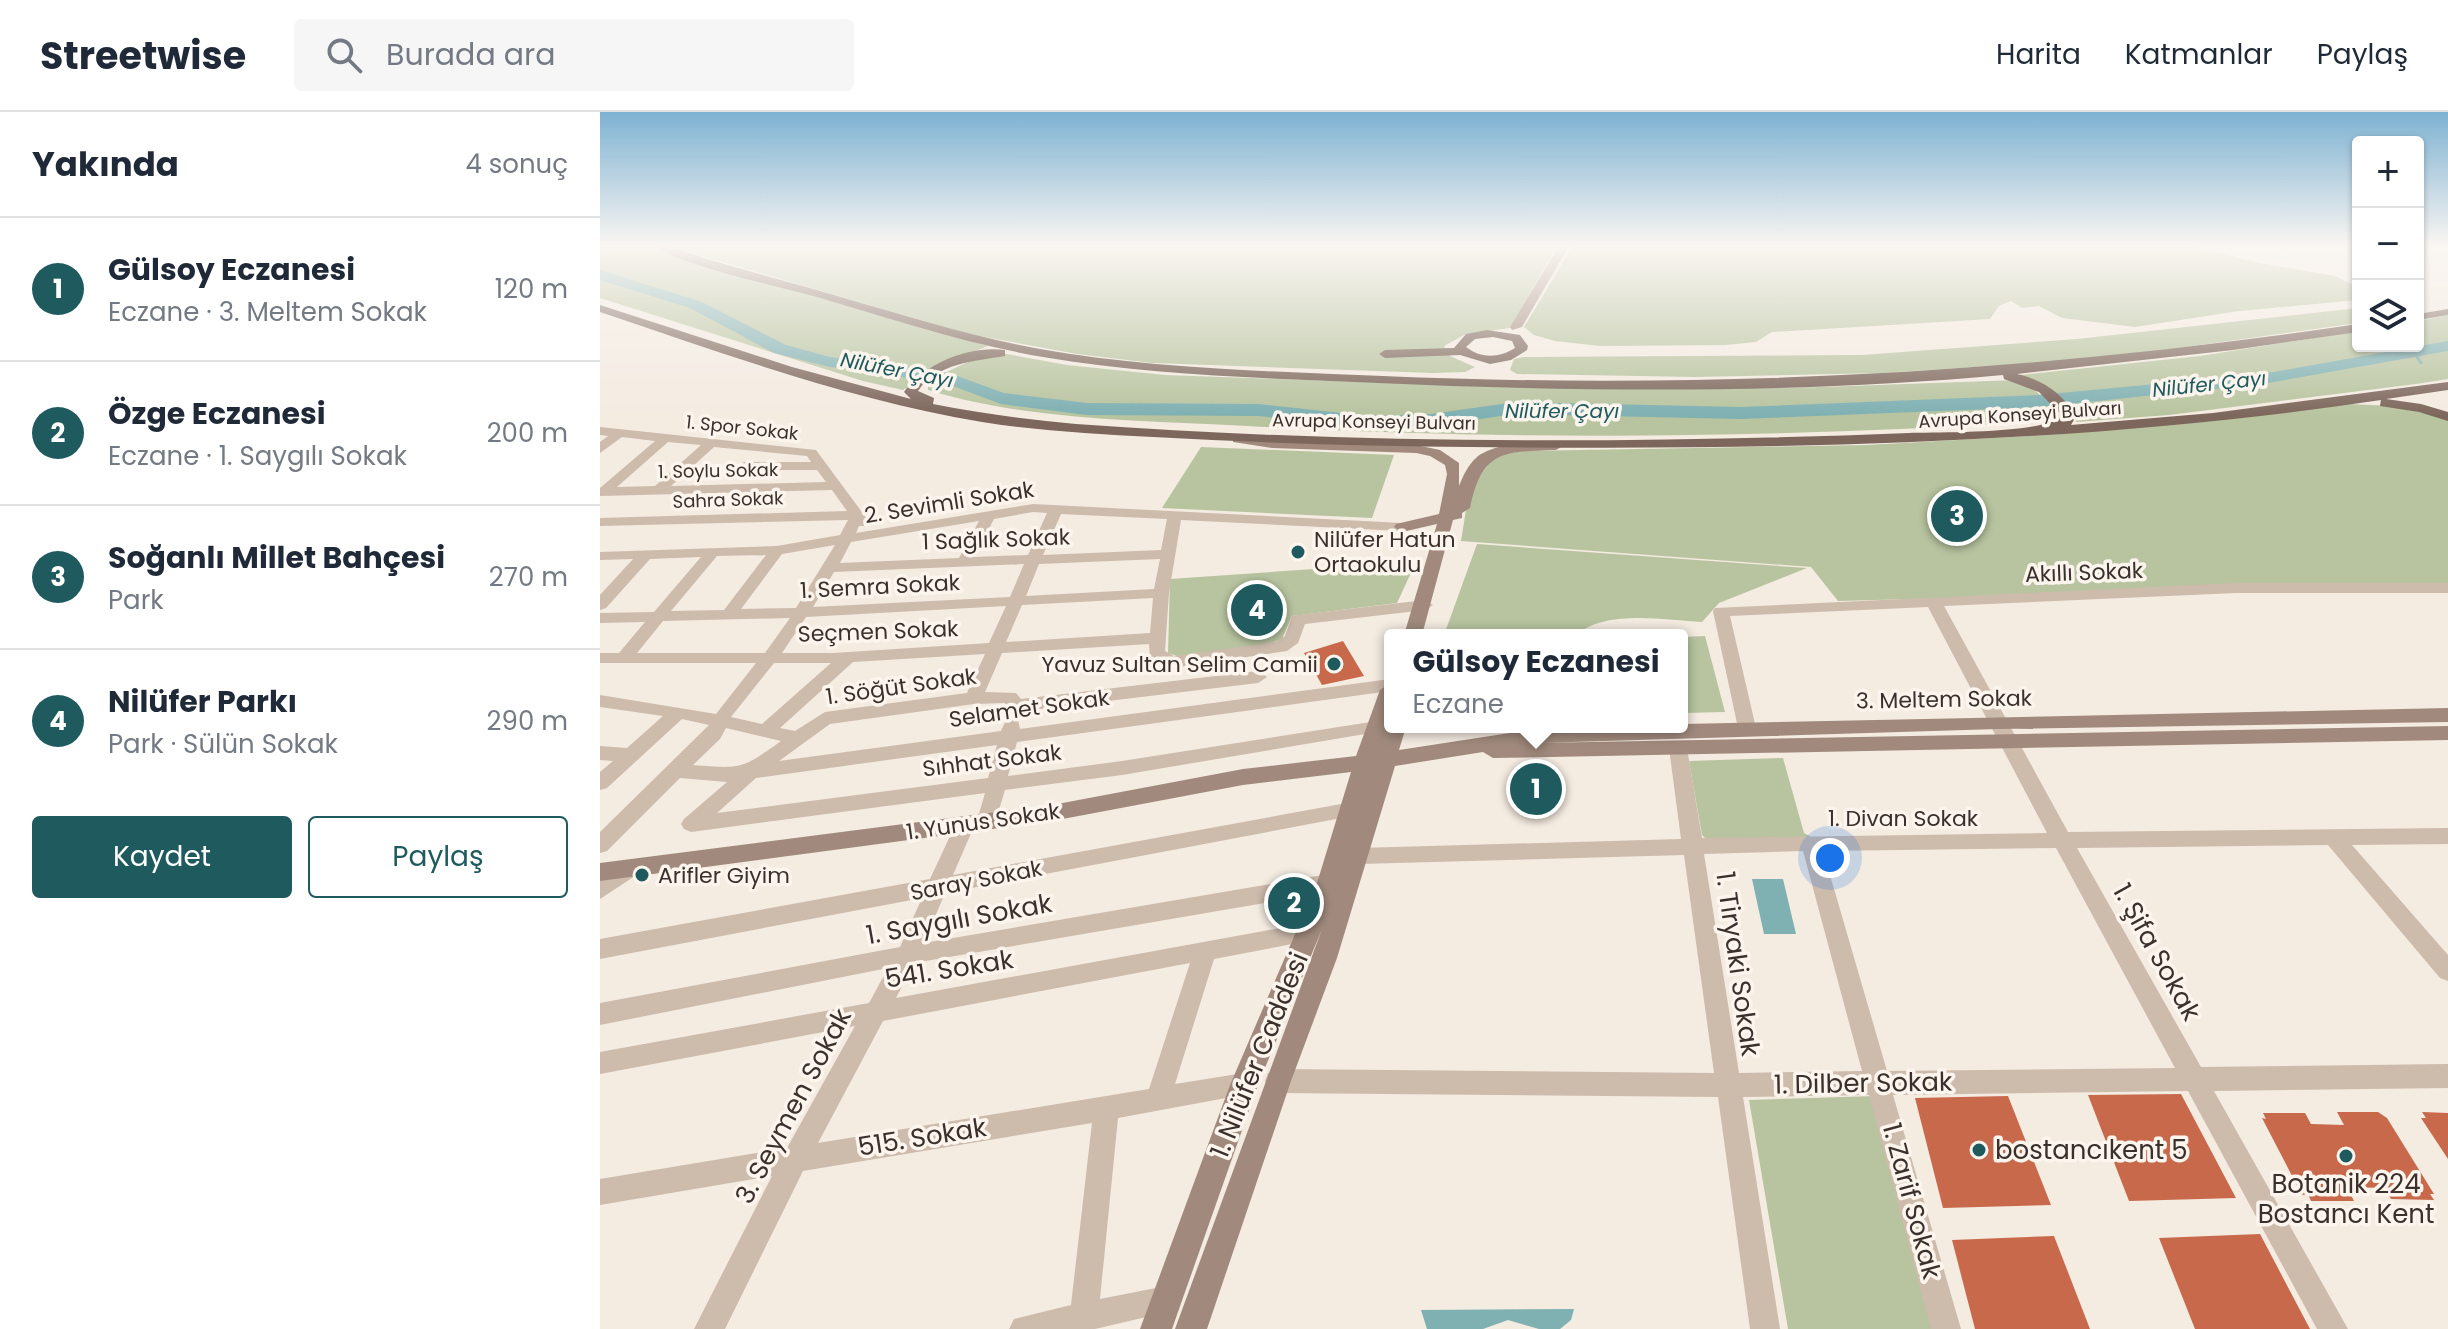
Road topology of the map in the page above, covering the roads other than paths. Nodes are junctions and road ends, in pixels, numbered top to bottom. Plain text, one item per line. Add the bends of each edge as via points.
1 (854, 303) edge
2 (1532, 303) edge
3 (600, 308) edge
4 (2448, 312) edge
5 (2424, 316) edge
6 (2352, 329) edge
7 (1516, 332) junction
8 (1483, 359) junction
9 (1500, 359) junction
10 (1236, 372) junction
11 (1893, 379) junction
12 (1449, 384) junction
13 (1532, 385) junction
14 (2448, 386) edge
15 (2345, 402) junction
16 (2448, 417) edge
17 (600, 431) edge
18 (1127, 431) junction
19 (619, 433) junction
20 (1222, 437) junction
21 (665, 438) junction
22 (1936, 438) junction
23 (1629, 444) junction
24 (709, 445) junction
25 (600, 449) edge
26 (761, 450) junction
27 (744, 466) junction
28 (821, 466) junction
29 (836, 486) junction
30 (718, 490) junction
31 (658, 491) junction
32 (602, 492) edge
33 (1055, 510) junction
34 (857, 515) junction
35 (989, 515) junction
36 (1454, 515) junction
37 (1175, 516) junction
38 (600, 522) edge
39 (1402, 527) junction
40 (892, 530) junction
41 (1449, 537) junction
42 (846, 540) junction
43 (777, 550) junction
44 (713, 552) junction
45 (647, 553) junction
46 (1167, 554) junction
47 (600, 556) edge
48 (1034, 560) junction
49 (964, 563) junction
50 (827, 568) junction
51 (2448, 588) edge
52 (1161, 593) junction
53 (1933, 600) junction
54 (1016, 601) junction
55 (600, 605) edge
56 (1425, 605) junction
57 (798, 613) junction
58 (729, 614) junction
59 (659, 616) junction
60 (600, 618) edge
61 (1415, 629) edge
62 (1429, 629) edge
63 (1157, 638) junction
64 (996, 648) junction
65 (1258, 651) junction
66 (624, 657) junction
67 (770, 657) junction
68 (849, 657) junction
69 (600, 658) edge
70 (1258, 677) junction
71 (1384, 689) edge
72 (974, 698) junction
73 (600, 701) edge
74 (1259, 701) junction
75 (1016, 706) junction
76 (679, 712) junction
77 (2448, 715) edge
78 (719, 720) junction
79 (1384, 727) edge
80 (1747, 728) junction
81 (1688, 730) edge
82 (765, 731) junction
83 (1384, 732) edge
84 (2003, 732) junction
85 (1601, 733) edge
86 (2448, 733) edge
87 (1009, 734) junction
88 (794, 737) junction
89 (1678, 748) junction
90 (1441, 750) junction
91 (600, 753) edge
92 (631, 755) junction
93 (1374, 760) junction
94 (675, 771) junction
95 (752, 771) junction
96 (600, 783) edge
97 (997, 783) junction
98 (1352, 809) junction
99 (976, 822) junction
100 (2448, 836) edge
101 (2334, 838) junction
102 (2063, 841) junction
103 (1811, 843) junction
104 (600, 845) edge
105 (1693, 847) junction
106 (1359, 856) junction
107 (631, 868) junction
108 (600, 872) edge
109 (1329, 883) junction
110 (940, 887) junction
111 (600, 890) edge
112 (1308, 932) junction
113 (600, 949) edge
114 (1205, 952) junction
115 (2438, 952) edge
116 (907, 955) junction
117 (2448, 971) edge
118 (880, 1009) junction
119 (600, 1014) edge
120 (600, 1063) edge
121 (2448, 1076) edge
122 (2194, 1077) junction
123 (1277, 1081) junction
124 (1881, 1083) junction
125 (1244, 1085) junction
126 (1726, 1085) junction
127 (1158, 1098) junction
128 (1106, 1107) junction
129 (796, 1158) junction
130 (600, 1192) edge
131 (1166, 1300) junction
132 (1084, 1317) junction
133 (709, 1329) edge
134 (1024, 1329) edge
135 (1156, 1329) edge
136 (1191, 1329) edge
137 (1765, 1329) edge
138 (1946, 1329) edge
139 (2333, 1329) edge

1 - 10 main road, Avrupa Konseyi Bulvarı via 1006,347 1103,363
2 - 7 main road
3 - 18 main road, Avrupa Konseyi Bulvarı via 912,404 980,417
4 - 5 main road
6 - 11 main road, Avrupa Konseyi Bulvarı via 2115,362
7 - 8 main road via 1472,336 1461,348
7 - 9 main road via 1521,350
8 - 9 main road
8 - 12 main road via 1478,375
9 - 13 main road via 1500,374
10 - 12 main road, Avrupa Konseyi Bulvarı
10 - 18 main road via 1165,373 978,354 947,366 911,392 966,409
11 - 13 main road, Avrupa Konseyi Bulvarı via 1794,385
11 - 22 main road via 2019,378 2039,385 2069,416 2052,427
12 - 13 main road, Avrupa Konseyi Bulvarı
14 - 15 main road, Avrupa Konseyi Bulvarı
15 - 16 main road via 2394,403
15 - 22 main road, Avrupa Konseyi Bulvarı via 2072,431
17 - 19 street, 1. Spor Sokak
18 - 20 main road, Avrupa Konseyi Bulvarı
19 - 21 street, 1. Spor Sokak
19 - 25 street
20 - 23 main road, Avrupa Konseyi Bulvarı
20 - 36 main road via 1435,453 1452,463
21 - 24 street, 1. Spor Sokak
21 - 32 street
22 - 23 main road, Avrupa Konseyi Bulvarı
23 - 36 main road via 1494,452 1472,466
24 - 26 street, 1. Spor Sokak
24 - 31 street
26 - 27 street
26 - 28 street, 1. Spor Sokak via 811,453
27 - 28 street
27 - 30 street
28 - 29 street, 1. Spor Sokak
29 - 30 street, 1. Soylu Sokak
29 - 34 street, 1. Spor Sokak
30 - 31 street, 1. Soylu Sokak
31 - 32 street, 1. Soylu Sokak
33 - 35 street, 2. Sevimli Sokak
33 - 37 street, 2. Sevimli Sokak
33 - 48 street
34 - 38 street, Sahra Sokak
34 - 40 street via 866,526
34 - 42 street
35 - 40 street, 2. Sevimli Sokak
35 - 49 street
36 - 39 main road
36 - 41 main road
37 - 39 street, 2. Sevimli Sokak
37 - 46 street
39 - 41 main road
40 - 42 street, 2. Sevimli Sokak
41 - 56 main road
41 - 62 main road
42 - 43 street, 2. Sevimli Sokak
42 - 50 street
43 - 44 street, 2. Sevimli Sokak
43 - 58 street
44 - 45 street, 2. Sevimli Sokak
44 - 59 street
45 - 47 street, 2. Sevimli Sokak
45 - 55 street
46 - 48 street, 1 Sağlık Sokak
46 - 52 street
48 - 49 street, 1 Sağlık Sokak
48 - 54 street
49 - 50 street, 1 Sağlık Sokak
50 - 57 street
51 - 53 street, Akıllı Sokak via 2236,588
52 - 54 street, 1. Semra Sokak
52 - 63 street
53 - 80 street, Akıllı Sokak via 1721,611
53 - 84 street, 1. Şifa Sokak
54 - 57 street, 1. Semra Sokak
54 - 64 street
56 - 61 main road
56 - 65 street via 1298,620 1292,639
57 - 58 street, 1. Semra Sokak
57 - 67 street
58 - 59 street, 1. Semra Sokak
59 - 60 street, 1. Semra Sokak
59 - 66 street
63 - 64 street, Seçmen Sokak
63 - 65 street via 1156,654 1172,662
64 - 68 street, Seçmen Sokak
64 - 72 street
65 - 70 street
66 - 67 street, Seçmen Sokak
66 - 69 street, Seçmen Sokak
67 - 68 street, Seçmen Sokak
67 - 78 street
68 - 82 street
70 - 74 street
70 - 75 street, 1. Söğüt Sokak
71 - 74 street, Selamet Sokak
72 - 75 street, 1. Söğüt Sokak via 1010,697
72 - 88 street, 1. Söğüt Sokak via 825,718
73 - 76 street
74 - 87 street, Selamet Sokak
75 - 87 street, 3. Seymen Sokak
76 - 78 street
76 - 92 street
77 - 84 main road, 3. Meltem Sokak
78 - 82 street
78 - 94 street via 714,734
79 - 97 street, Sıhhat Sokak
80 - 81 main road, 3. Meltem Sokak
80 - 84 main road, 3. Meltem Sokak
82 - 88 street
83 - 93 main road, 1. Nilüfer Caddesi
84 - 86 main road, 3. Meltem Sokak
84 - 89 main road, 3. Meltem Sokak
84 - 102 street, 1. Şifa Sokak
85 - 90 main road, 3. Meltem Sokak via 1542,735
87 - 95 street, Selamet Sokak
87 - 97 street, 3. Seymen Sokak
88 - 95 street, 1. Söğüt Sokak
89 - 90 main road, 3. Meltem Sokak
89 - 105 street, 1. Tiryaki Sokak
90 - 93 main road, 3. Meltem Sokak
91 - 92 street
92 - 96 street
93 - 98 main road, 1. Nilüfer Caddesi
93 - 99 main road, 1. Yunus Sokak
93 - 106 main road, 1. Nilüfer Caddesi
94 - 95 street, Selamet Sokak
94 - 104 street
95 - 97 street, Sıhhat Sokak via 691,824
97 - 99 street, 3. Seymen Sokak
98 - 109 main road, 1. Nilüfer Caddesi
98 - 110 street, Saray Sokak
99 - 107 main road, 1. Yunus Sokak
99 - 110 street, 3. Seymen Sokak
100 - 101 street, 1. Divan Sokak
101 - 102 street, 1. Divan Sokak
101 - 115 street
102 - 103 street, 1. Divan Sokak
102 - 122 street, 1. Şifa Sokak
103 - 105 street, 1. Divan Sokak
103 - 124 street, 1. Zarif Sokak
105 - 106 street, 1. Divan Sokak
105 - 126 street, 1. Tiryaki Sokak
106 - 123 main road, 1. Nilüfer Caddesi
107 - 108 main road, 1. Yunus Sokak
107 - 111 street
109 - 112 main road, 1. Nilüfer Caddesi
109 - 116 street, 1. Saygılı Sokak
110 - 113 street, Saray Sokak
110 - 116 street, 3. Seymen Sokak
112 - 114 street, 541. Sokak
112 - 125 main road, 1. Nilüfer Caddesi
114 - 118 street, 541. Sokak
114 - 127 street
115 - 117 street
116 - 118 street, 3. Seymen Sokak
116 - 119 street, 1. Saygılı Sokak
118 - 120 street, 541. Sokak
118 - 129 street, 3. Seymen Sokak
121 - 122 street, 1. Dilber Sokak
122 - 124 street, 1. Dilber Sokak
122 - 139 street, 1. Şifa Sokak
123 - 126 street, 1. Dilber Sokak
123 - 136 main road, 1. Nilüfer Caddesi
124 - 126 street, 1. Dilber Sokak
124 - 138 street, 1. Zarif Sokak
125 - 127 street, 515. Sokak
125 - 131 main road, 1. Nilüfer Caddesi
126 - 137 street, 1. Tiryaki Sokak
127 - 128 street, 515. Sokak
128 - 129 street, 515. Sokak
128 - 132 street
129 - 130 street, 515. Sokak
129 - 133 street, 3. Seymen Sokak
131 - 132 street
131 - 135 main road, 1. Nilüfer Caddesi
132 - 134 street

